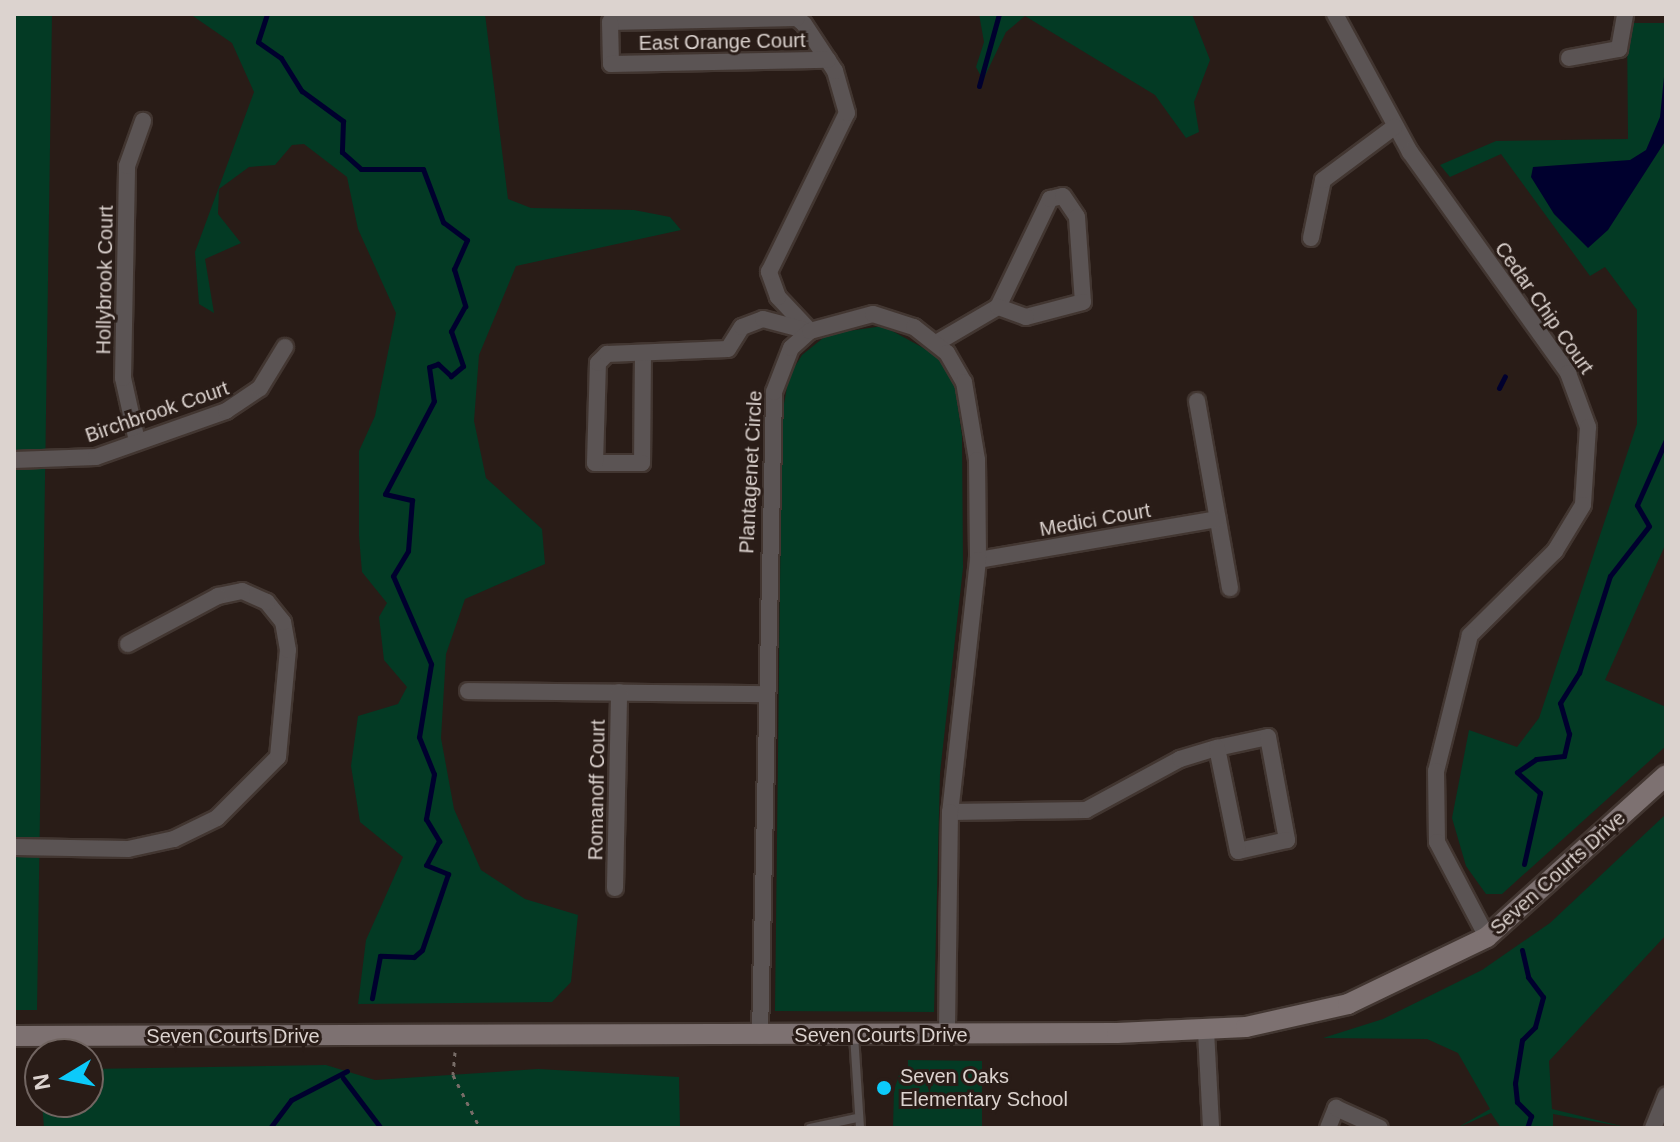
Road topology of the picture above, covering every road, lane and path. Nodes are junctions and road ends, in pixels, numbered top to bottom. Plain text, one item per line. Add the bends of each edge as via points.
1 (1335, 14) edge
2 (1625, 14) edge
3 (1569, 58) dead end
4 (828, 60) junction
5 (143, 121) dead end
6 (1394, 127) junction
7 (1311, 238) dead end
8 (998, 307) junction
9 (810, 331) junction
10 (938, 342) junction
11 (285, 347) dead end
12 (643, 353) junction
13 (1197, 401) dead end
14 (137, 441) junction
15 (14, 460) edge
16 (1218, 519) junction
17 (978, 560) junction
18 (1230, 588) dead end
19 (128, 644) dead end
20 (468, 691) dead end
21 (619, 692) junction
22 (764, 694) junction
23 (1217, 748) junction
24 (1666, 775) edge
25 (950, 812) junction
26 (14, 847) edge
27 (615, 888) dead end
28 (1487, 937) junction
29 (1206, 1031) junction
30 (854, 1034) junction
31 (947, 1034) junction
32 (14, 1036) edge
33 (463, 1036) junction
34 (760, 1036) junction
35 (1666, 1095) edge
36 (857, 1118) junction
37 (480, 1128) edge
38 (810, 1128) edge
39 (860, 1128) edge
40 (1211, 1128) edge
41 (1328, 1128) edge
42 (1380, 1128) edge
43 (1653, 1128) edge

1 - 6 street, Cedar Chip Court
2 - 3 street via 1619,49
4 - 4 street, East Orange Court via 797,18 610,22 611,64
4 - 9 street, East Orange Court via 847,113 769,272 778,297
5 - 14 street, Hollybrook Court via 127,166 123,378
6 - 7 street via 1323,180
6 - 28 street, Cedar Chip Court via 1568,373 1590,437 1588,483 1566,537 1479,622 1463,650 1436,771 1437,842
8 - 8 street via 1026,317 1083,302 1077,217 1063,196 1050,199
8 - 10 street
9 - 10 street via 873,314
9 - 12 street via 763,319 742,327 728,349
9 - 22 street, Plantagenet Circle via 791,348 774,392
10 - 17 street via 969,402
11 - 14 street, Birchbrook Court via 239,405
12 - 12 street via 607,354 598,363 595,463 642,463
13 - 16 street
14 - 15 street, Birchbrook Court via 96,457
16 - 17 street, Medici Court
16 - 18 street
17 - 25 street
19 - 26 street via 218,596 242,591 267,602 283,622 288,650 278,757 217,818 174,839 128,849
20 - 21 street, Romanoff Court
21 - 22 street, Romanoff Court
21 - 27 street, Romanoff Court
22 - 34 street, Plantagenet Circle
23 - 23 street via 1268,737 1287,840 1238,851
23 - 25 street via 1180,759 1086,810
24 - 28 street, Seven Courts Drive
25 - 31 street
28 - 29 street, Seven Courts Drive via 1348,1004
29 - 31 street, Seven Courts Drive
29 - 40 street
30 - 31 street, Seven Courts Drive
30 - 34 street, Seven Courts Drive
30 - 36 lane
32 - 33 street, Seven Courts Drive
33 - 34 street, Seven Courts Drive
33 - 37 path via 453,1075
35 - 43 street
36 - 38 lane
36 - 39 lane
41 - 42 street via 1336,1108

